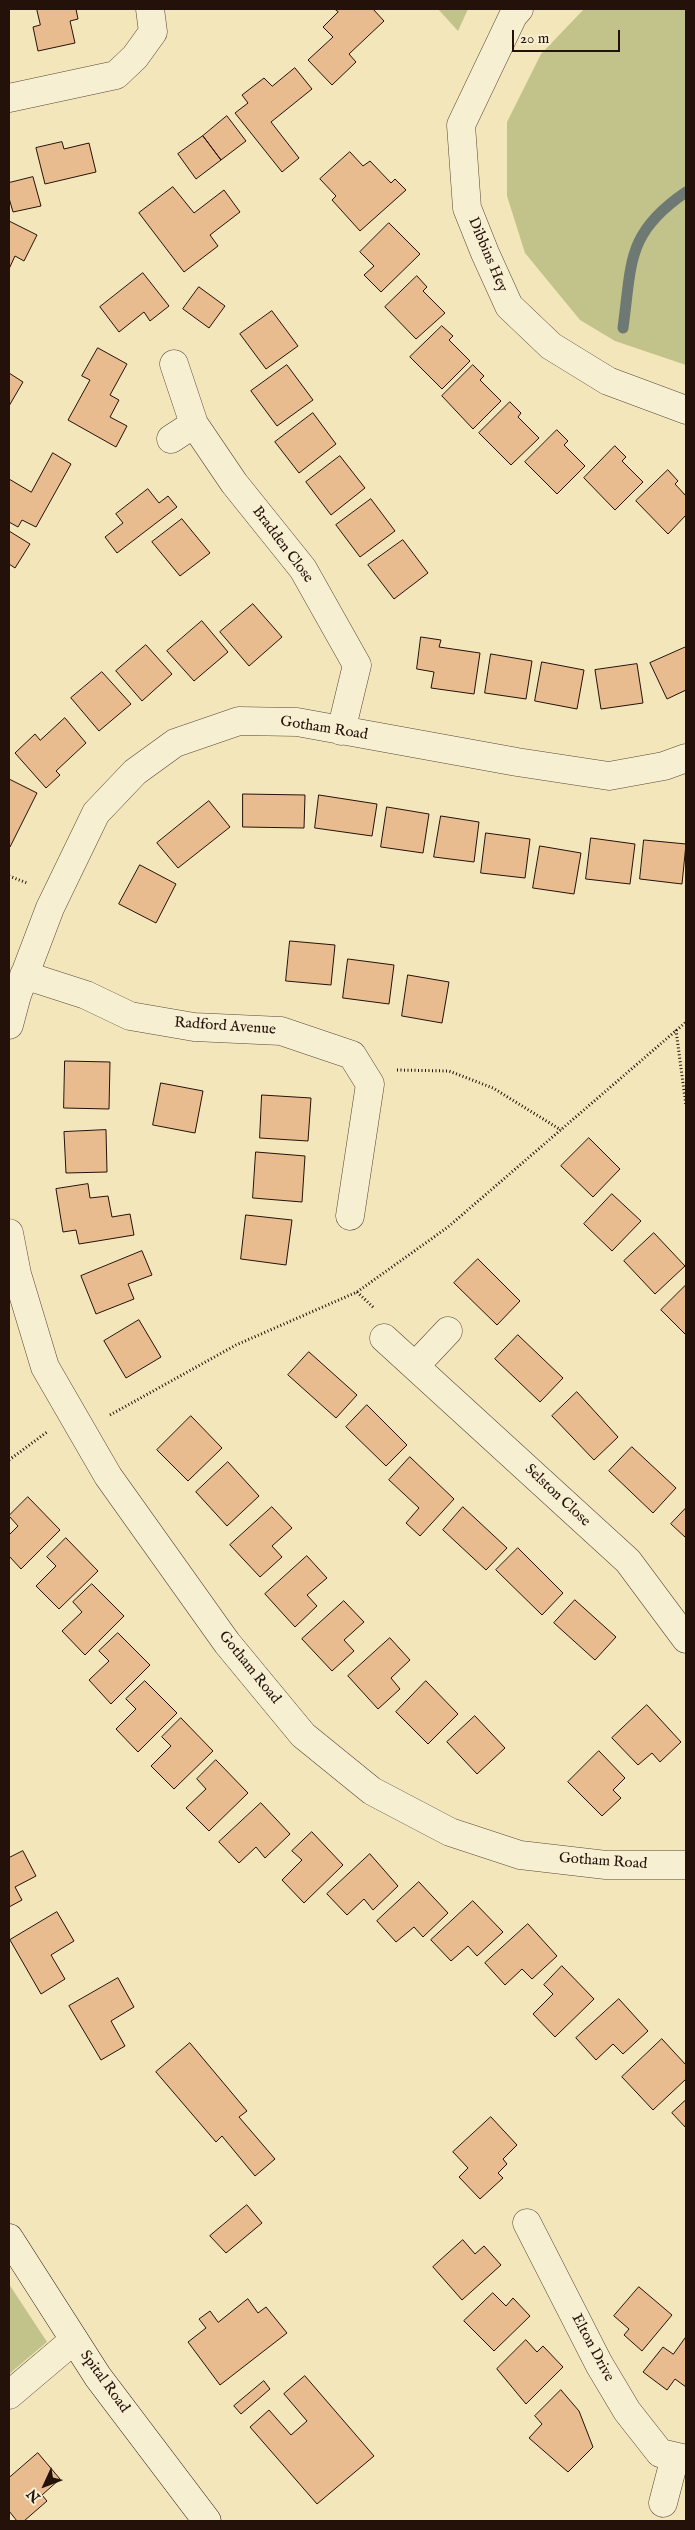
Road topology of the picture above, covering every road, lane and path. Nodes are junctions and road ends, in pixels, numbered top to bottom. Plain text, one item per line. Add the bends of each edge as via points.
1 (150, 9) edge
2 (519, 9) edge
3 (9, 98) edge
4 (174, 364) dead end
5 (686, 410) edge
6 (194, 424) junction
7 (171, 439) dead end
8 (341, 731) junction
9 (686, 758) edge
10 (24, 975) junction
11 (686, 1022) edge
12 (9, 1025) edge
13 (676, 1029) junction
14 (361, 1069) junction
15 (686, 1106) edge
16 (562, 1130) junction
17 (350, 1216) dead end
18 (9, 1233) edge
19 (448, 1331) dead end
20 (384, 1338) dead end
21 (415, 1366) junction
22 (77, 1423) junction
23 (9, 1460) edge
24 (686, 1639) edge
25 (686, 1865) edge
26 (527, 2223) dead end
27 (9, 2238) edge
28 (74, 2340) junction
29 (9, 2395) edge
30 (681, 2458) edge
31 (663, 2503) dead end
32 (207, 2521) edge

1 - 3 street via 153,32 135,57 116,75
2 - 5 street, Dibbins Hey via 483,75 461,125 467,208 485,253 509,306 551,346 608,381
4 - 6 street, Bradden Close
6 - 7 street
6 - 8 street, Bradden Close via 234,483 303,569 356,665
8 - 9 street, Gotham Road via 609,776 664,766
8 - 10 street, Gotham Road via 297,722 239,721 175,743 135,772 96,813 50,908
10 - 12 street, Gotham Road
10 - 14 street, Radford Avenue via 86,995 130,1016 194,1027 281,1031 352,1055
11 - 13 path
13 - 15 path
13 - 16 path
14 - 16 path via 449,1071 493,1088
14 - 17 street, Radford Avenue via 370,1084
16 - 22 path via 448,1227 357,1292 236,1345
18 - 22 street, Gotham Road via 17,1274 45,1367
19 - 21 street
20 - 21 street, Selston Close
21 - 24 street, Selston Close via 628,1561
22 - 23 path via 33,1440
22 - 25 street, Gotham Road via 108,1476 227,1643 303,1735 372,1791 450,1832 520,1855 606,1865
26 - 30 street, Elton Drive via 598,2364 627,2411 660,2453
27 - 28 street, Spital Road
28 - 29 street
28 - 32 street, Spital Road via 98,2377
30 - 31 street, Elton Drive

